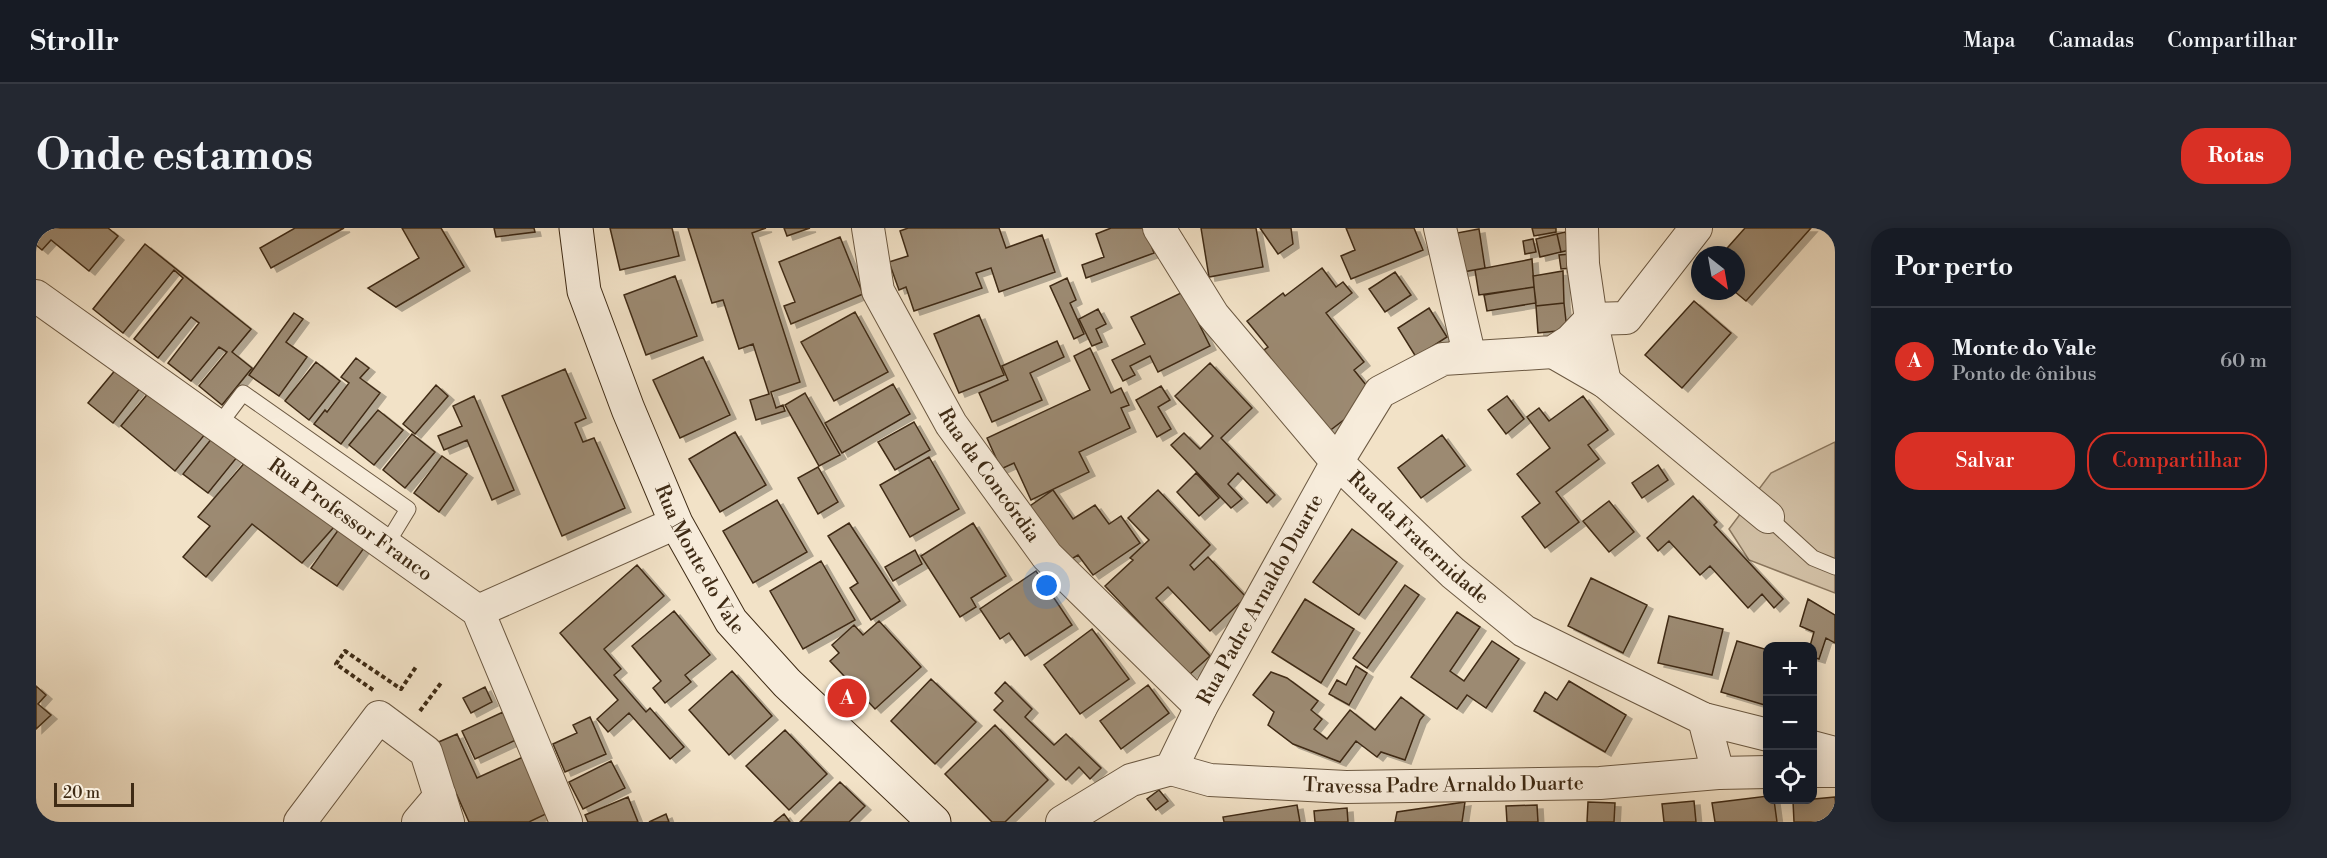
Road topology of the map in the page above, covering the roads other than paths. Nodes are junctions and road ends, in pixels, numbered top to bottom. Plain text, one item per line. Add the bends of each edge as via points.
1 (576, 228) edge
2 (868, 228) edge
3 (1159, 228) edge
4 (1440, 228) edge
5 (1582, 228) edge
6 (1696, 228) edge
7 (36, 296) edge
8 (1592, 319) junction
9 (1553, 352) junction
10 (1458, 358) junction
11 (1605, 382) junction
12 (219, 426) junction
13 (1337, 462) junction
14 (1767, 516) joint
15 (676, 523) junction
16 (386, 545) junction
17 (1835, 567) edge
18 (478, 611) junction
19 (1201, 707) junction
20 (1704, 718) junction
21 (1763, 734) edge
22 (1817, 748) edge
23 (1835, 753) edge
24 (1171, 769) junction
25 (1817, 771) edge
26 (1835, 771) edge
27 (1718, 772) junction
28 (1763, 772) edge
29 (444, 809) edge
30 (308, 819) edge
31 (418, 822) edge
32 (566, 822) edge
33 (934, 822) edge
34 (1062, 822) edge

1 - 15 street, Rua Monte do Vale via 584,291
2 - 19 street, Rua da Concórdia via 878,291 951,424 1047,556
3 - 13 street, Rua da Fraternidade via 1213,315
4 - 10 street via 1467,345
5 - 8 street
6 - 8 street via 1626,318
7 - 12 street, Rua Professor Franco
8 - 9 street
8 - 11 street
9 - 10 street, Rua Padre Arnaldo Duarte
9 - 11 street
10 - 13 street, Rua Padre Arnaldo Duarte via 1443,359 1380,392
11 - 14 street
12 - 16 street, Rua Professor Franco
12 - 16 lane via 243,393 408,509
13 - 19 street, Rua Padre Arnaldo Duarte
13 - 20 street, Rua da Fraternidade via 1453,573 1524,631
14 - 17 lane via 1813,558
15 - 18 street
15 - 33 street, Rua Monte do Vale via 731,621 787,683
16 - 18 street, Rua Professor Franco
18 - 32 street
19 - 24 street, Rua Padre Arnaldo Duarte
20 - 21 street, Rua da Fraternidade
20 - 27 street
22 - 23 street
24 - 27 street, Travessa Padre Arnaldo Duarte via 1210,780 1346,787 1600,783
24 - 34 street via 1131,780
25 - 26 street
27 - 28 street, Travessa Padre Arnaldo Duarte
29 - 30 street via 426,752 379,717
29 - 31 street

